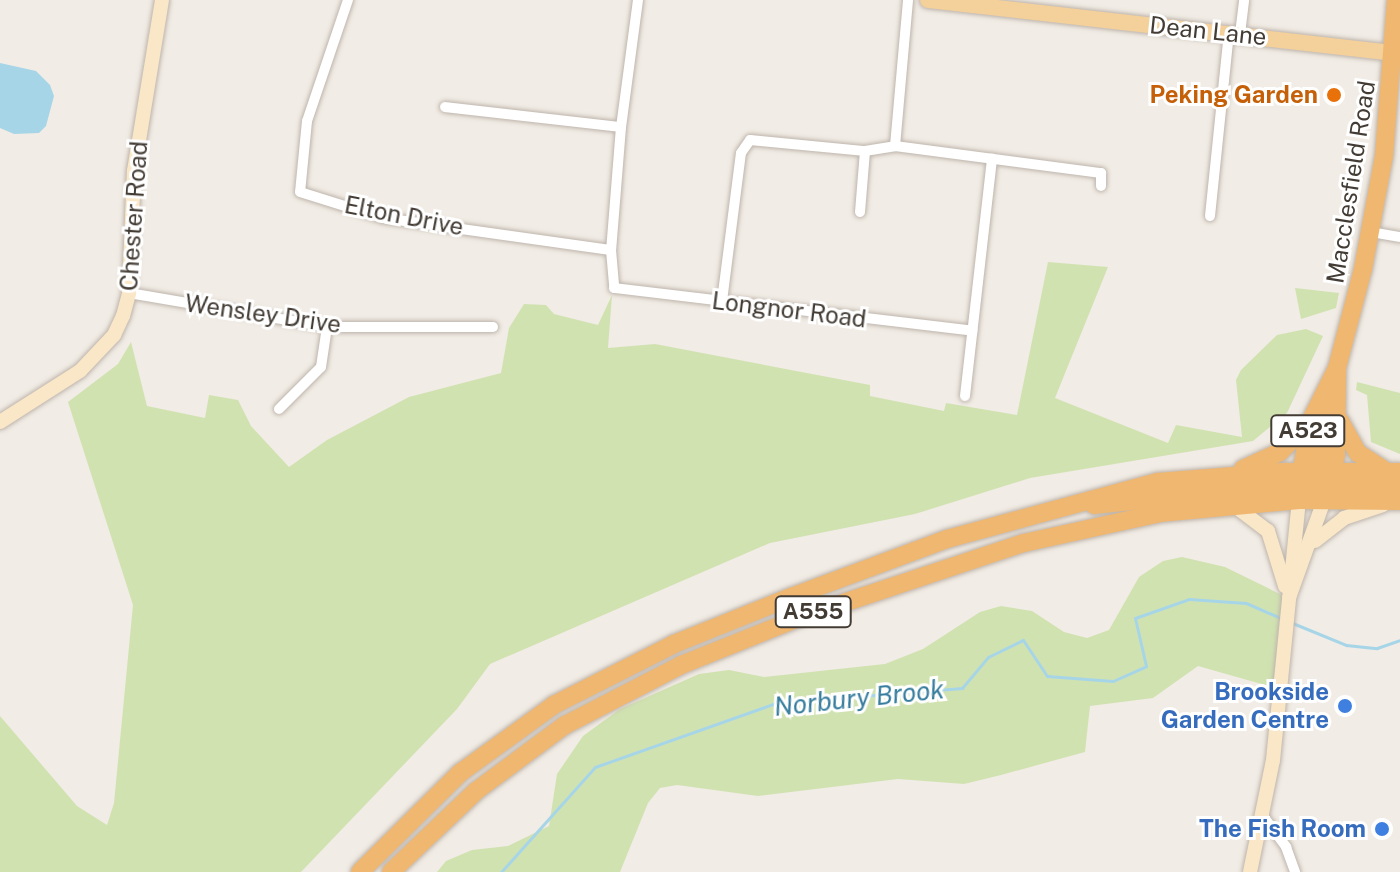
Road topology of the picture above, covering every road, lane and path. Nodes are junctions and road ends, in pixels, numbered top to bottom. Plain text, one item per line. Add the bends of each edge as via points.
1 (162, 0) edge
2 (348, 0) edge
3 (638, 0) edge
4 (908, 0) edge
5 (928, 0) edge
6 (1244, 0) edge
7 (1396, 0) edge
8 (1235, 34) junction
9 (1397, 53) edge
10 (445, 107) dead end
11 (621, 127) junction
12 (895, 146) junction
13 (865, 151) junction
14 (992, 159) junction
15 (1101, 186) dead end
16 (860, 212) dead end
17 (1210, 216) dead end
18 (1371, 232) junction
19 (1400, 237) edge
20 (611, 250) junction
21 (129, 293) junction
22 (722, 301) junction
23 (327, 327) junction
24 (493, 327) dead end
25 (972, 331) junction
26 (1338, 374) junction
27 (965, 396) dead end
28 (279, 409) dead end
29 (1339, 418) junction
30 (0, 422) edge
31 (1310, 422) junction
32 (1393, 472) edge
33 (1229, 474) junction
34 (1314, 485) junction
35 (1398, 496) edge
36 (1230, 506) junction
37 (1055, 507) junction
38 (1311, 549) junction
39 (1288, 599) junction
40 (1263, 816) junction
41 (360, 872) edge
42 (391, 872) edge
43 (1250, 872) edge
44 (1295, 872) edge

1 - 21 main road, Chester Road via 134,171
2 - 20 street, Elton Drive via 307,121 300,192 383,218
3 - 11 street
4 - 12 street
5 - 8 main road, Dean Lane
6 - 8 street
7 - 9 highway, Macclesfield Road / A523
8 - 9 main road, Dean Lane
8 - 17 street
9 - 18 highway, Macclesfield Road / A523
10 - 11 street
11 - 20 street
12 - 13 street
12 - 14 street
13 - 16 street
13 - 22 street via 750,140 741,153
14 - 15 street via 1101,173
14 - 25 street
18 - 19 street
18 - 26 highway, Macclesfield Road / A523
20 - 22 street, Longnor Road via 610,281 621,292
21 - 23 street, Wensley Drive
21 - 30 main road, Chester Road via 123,316 98,355 58,388
22 - 25 street, Longnor Road
23 - 24 street, Wensley Drive
23 - 28 street via 321,367
25 - 27 street
26 - 29 highway, Macclesfield Road / A523
26 - 31 highway, Macclesfield Road / A523
26 - 34 highway
29 - 32 highway via 1358,453
29 - 34 highway, Macclesfield Road / A523
31 - 33 highway via 1280,452
31 - 34 highway, Macclesfield Road / A523
32 - 34 highway, A555
33 - 34 highway, A555
33 - 37 highway, A555 via 1157,482
34 - 35 highway, A555
34 - 36 highway, A555
34 - 37 highway
34 - 38 main road, Macclesfield Road
34 - 39 main road, Macclesfield Road
35 - 38 main road via 1326,528
36 - 39 main road via 1256,517 1268,531
36 - 42 highway, A555 via 1160,513 1024,543 801,617 681,665 605,703 519,756
37 - 41 highway, A555 via 869,567 608,675 508,735 460,773
38 - 39 main road, Macclesfield Road
39 - 40 main road
40 - 43 main road
40 - 44 street via 1286,847

